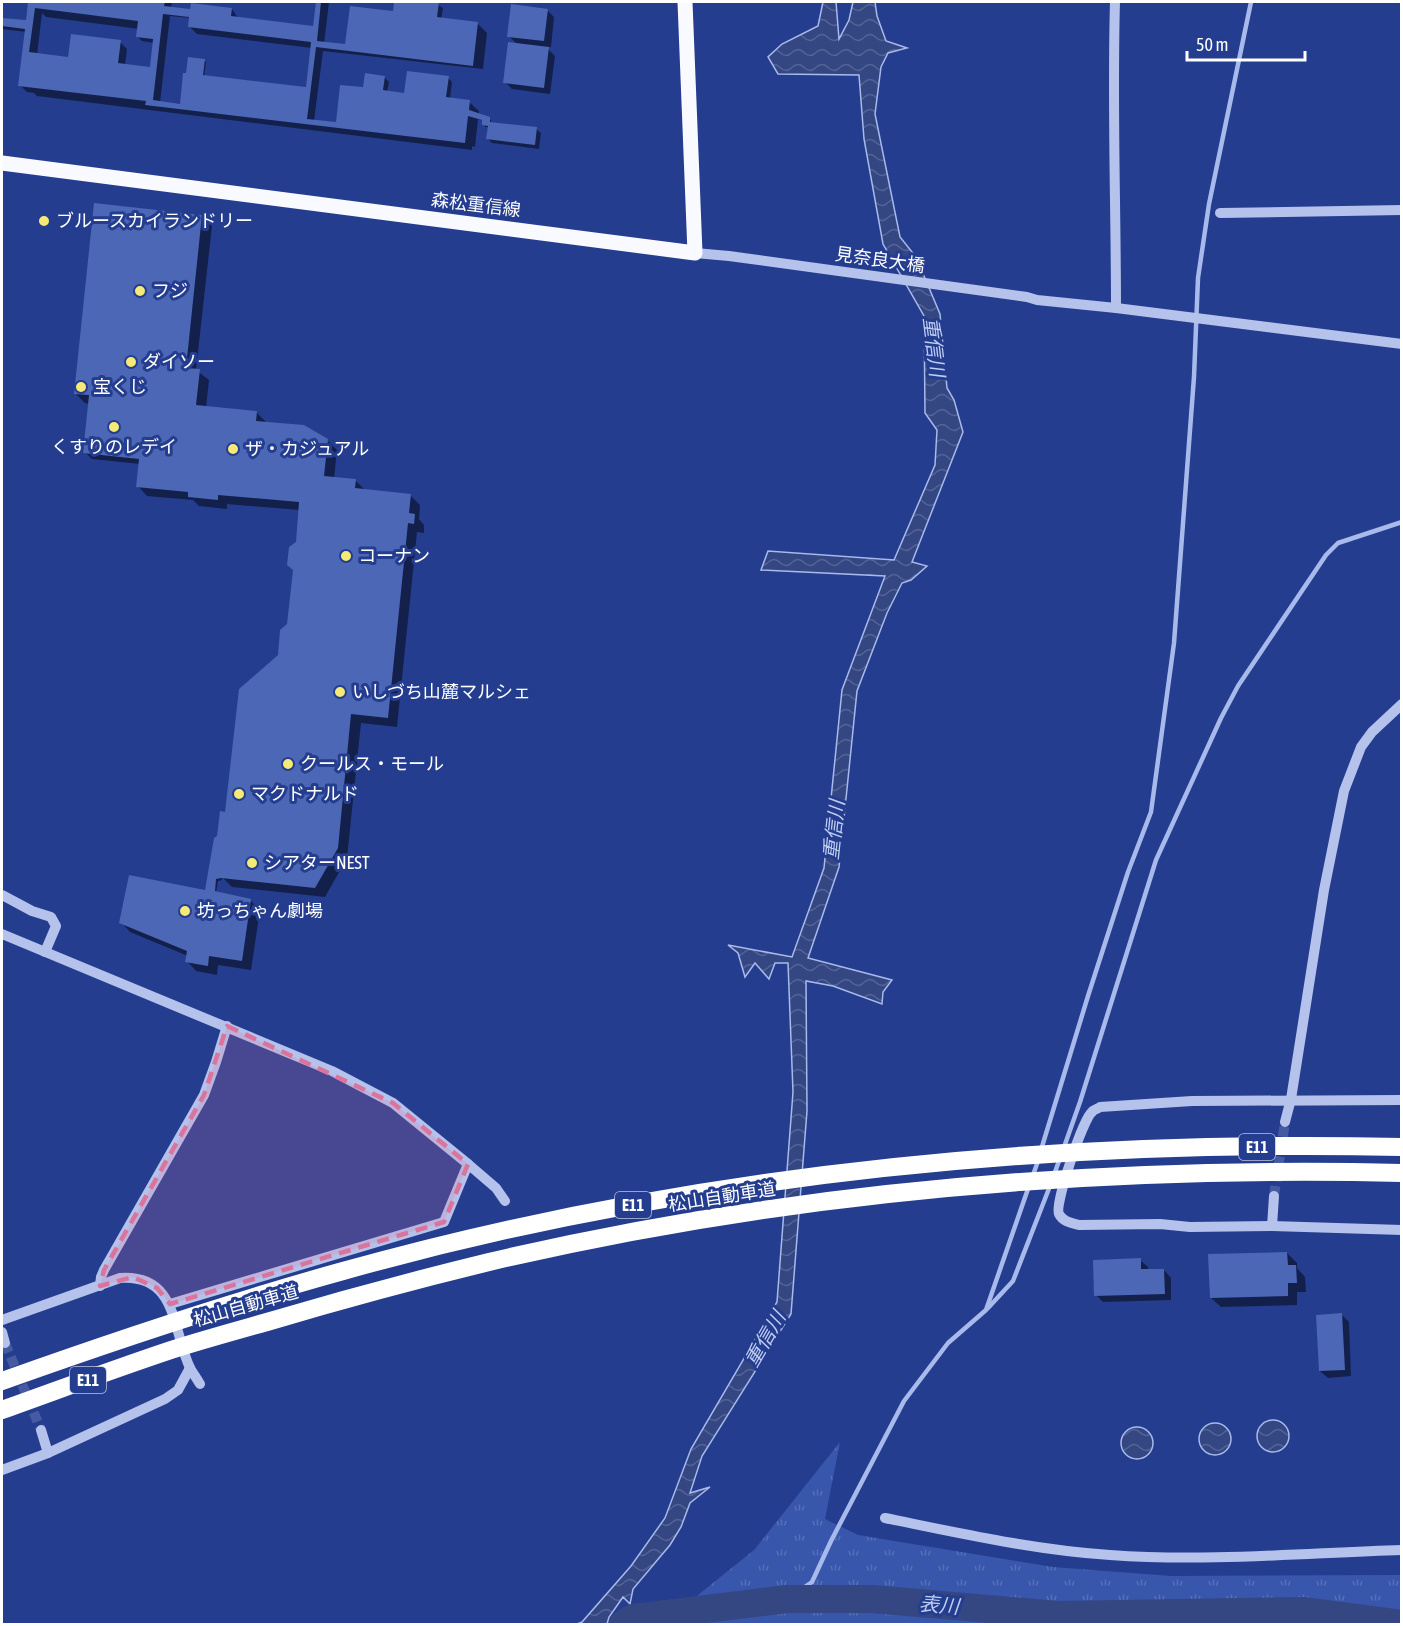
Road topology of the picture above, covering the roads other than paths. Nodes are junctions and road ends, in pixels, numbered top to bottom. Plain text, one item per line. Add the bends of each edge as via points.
1 (686, 2) edge
2 (1115, 2) edge
3 (2, 163) edge
4 (1401, 210) edge
5 (1220, 213) dead end
6 (695, 254) junction
7 (1116, 308) junction
8 (1401, 344) edge
9 (1401, 704) edge
10 (2, 895) edge
11 (2, 934) edge
12 (45, 952) junction
13 (227, 1026) junction
14 (1291, 1099) junction
15 (1401, 1100) edge
16 (1284, 1122) tunnel mouth
17 (1401, 1147) edge
18 (468, 1164) junction
19 (1401, 1173) edge
20 (1274, 1196) tunnel mouth
21 (505, 1201) dead end
22 (1272, 1226) junction
23 (1401, 1230) edge
24 (100, 1286) junction
25 (170, 1304) junction
26 (2, 1311) edge
27 (13, 1316) junction
28 (2, 1320) edge
29 (2, 1332) edge
30 (5, 1343) dead end
31 (190, 1368) junction
32 (2, 1381) edge
33 (200, 1384) dead end
34 (2, 1410) edge
35 (41, 1430) tunnel mouth
36 (48, 1453) junction
37 (2, 1470) edge
38 (885, 1518) dead end
39 (1401, 1550) edge

1 - 6 main road
2 - 7 street via 1112,92
3 - 6 main road, 森松重信線
4 - 5 street
6 - 7 street, 見奈良大橋
7 - 8 street, 見奈良大橋
9 - 14 street via 1361,747 1344,791
10 - 12 street via 51,917 56,926
11 - 12 street
12 - 13 street
13 - 18 street via 333,1071 393,1103
13 - 24 street via 204,1095 104,1270
14 - 15 street
14 - 16 street
14 - 22 street via 1100,1107 1091,1112 1079,1138 1057,1208 1068,1222 1079,1224
17 - 32 highway, 松山自動車道 / E11 via 1113,1149 892,1167 741,1186 484,1236 345,1270 166,1323
18 - 21 street
18 - 25 street via 444,1222
19 - 34 highway, 松山自動車道 / E11 via 1113,1175 895,1194 744,1214 491,1262 351,1297 174,1349
20 - 22 street
22 - 23 street
24 - 25 street via 133,1277 157,1288
24 - 27 street
25 - 31 street
26 - 27 street
27 - 28 street
29 - 30 street
31 - 33 street
31 - 36 street via 178,1390 165,1399
35 - 36 street
36 - 37 street
38 - 39 street via 1005,1542 1109,1555 1209,1557

